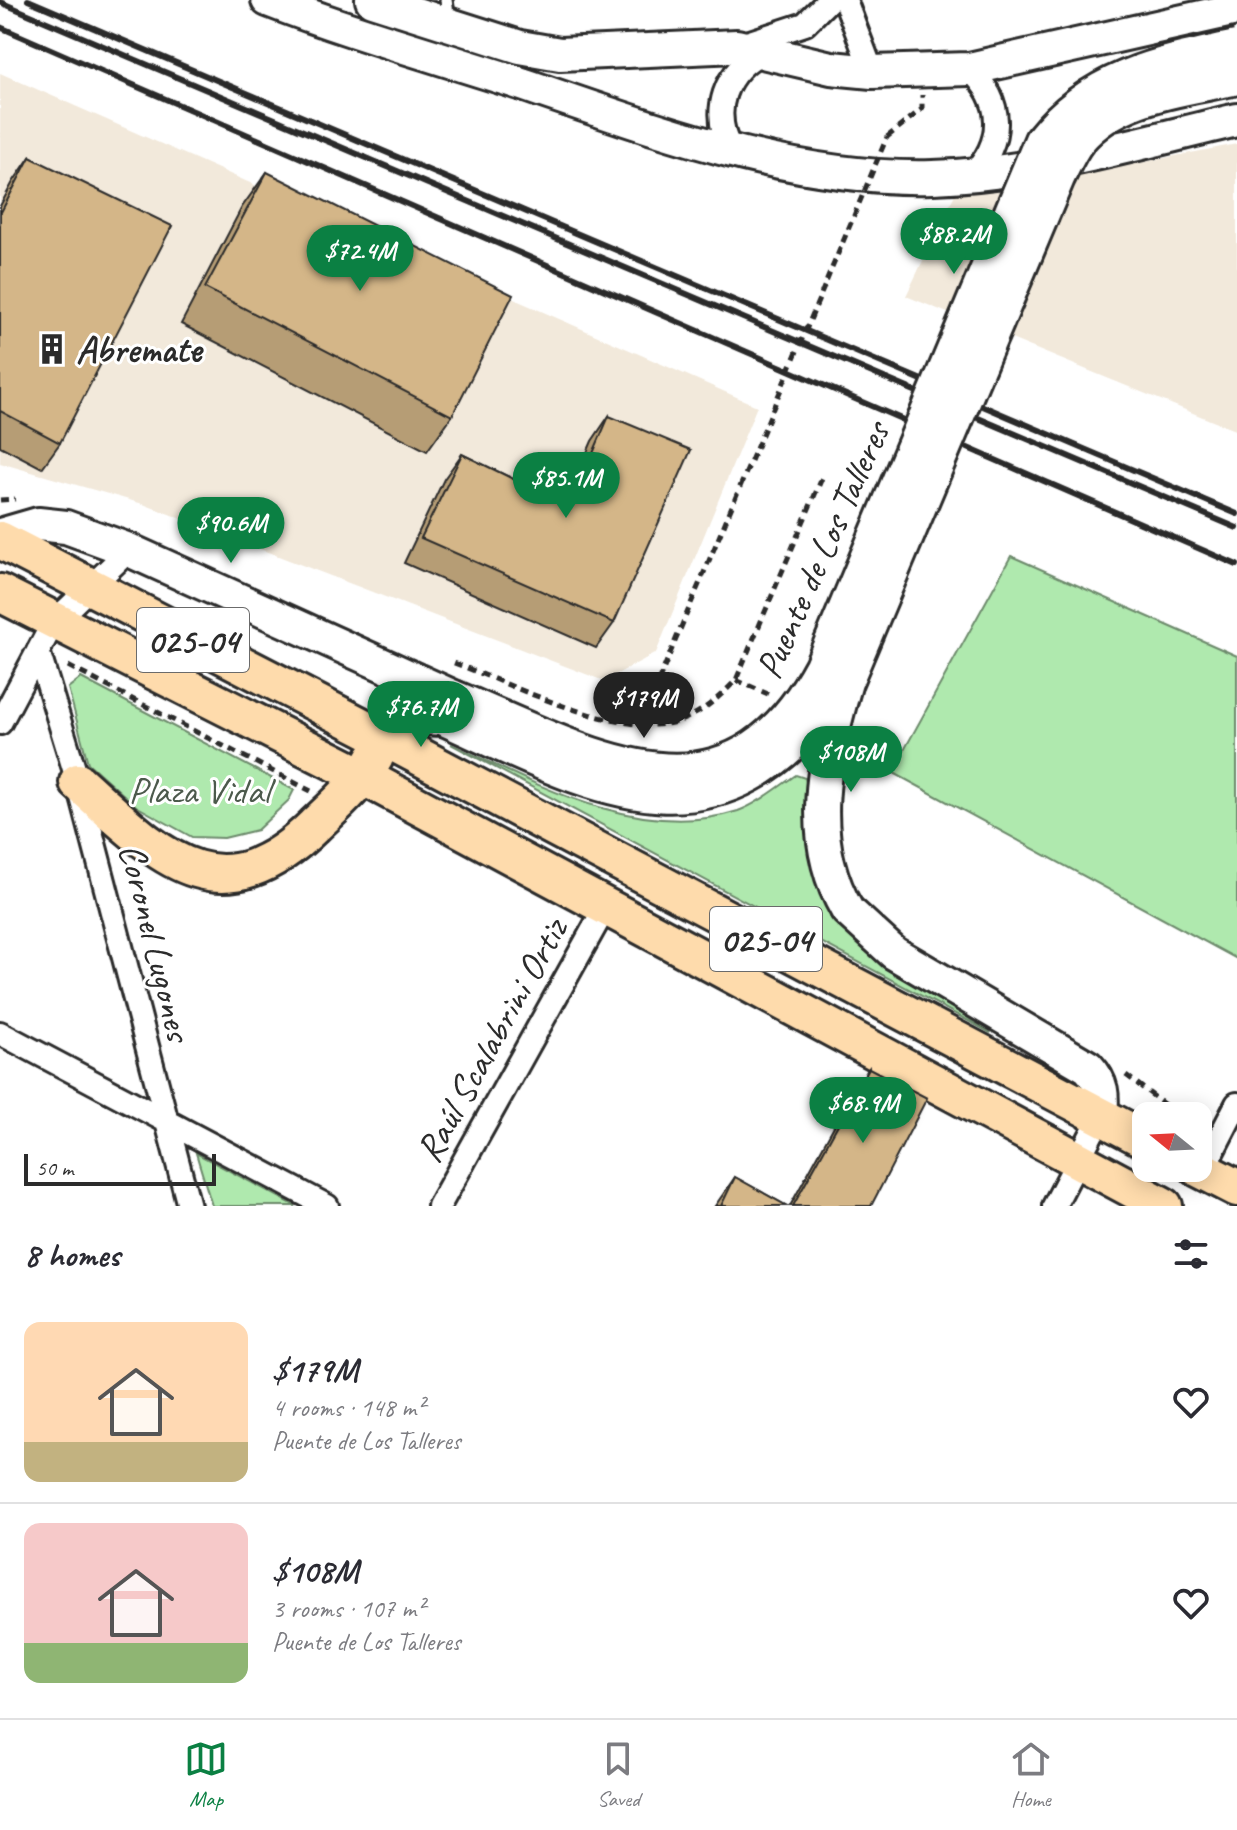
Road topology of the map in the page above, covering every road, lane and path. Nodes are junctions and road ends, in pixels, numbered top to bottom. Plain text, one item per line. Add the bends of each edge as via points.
1 (268, 0) edge
2 (372, 0) edge
3 (829, 0) edge
4 (845, 0) edge
5 (1237, 9) edge
6 (447, 12) edge
7 (1237, 47) edge
8 (752, 48) junction
9 (969, 69) junction
10 (872, 72) junction
11 (1237, 78) edge
12 (922, 87) dead end
13 (1237, 120) edge
14 (732, 153) junction
15 (972, 175) junction
16 (822, 478) dead end
17 (0, 538) edge
18 (129, 550) junction
19 (89, 587) junction
20 (0, 593) edge
21 (46, 637) junction
22 (736, 680) junction
23 (846, 682) junction
24 (773, 696) dead end
25 (449, 708) junction
26 (0, 723) edge
27 (386, 739) junction
28 (364, 777) junction
29 (78, 782) junction
30 (398, 795) junction
31 (336, 804) junction
32 (286, 854) junction
33 (605, 908) junction
34 (0, 1033) edge
35 (1116, 1068) dead end
36 (1161, 1102) edge
37 (1237, 1104) edge
38 (1101, 1116) junction
39 (164, 1119) junction
40 (1132, 1133) edge
41 (1212, 1148) edge
42 (1079, 1161) junction
43 (1212, 1175) edge
44 (1237, 1188) edge
45 (189, 1206) edge
46 (327, 1206) edge
47 (439, 1206) edge
48 (1054, 1206) edge
49 (1164, 1206) edge

1 - 14 main road
2 - 6 main road
3 - 8 street via 805,24
4 - 10 street
5 - 9 main road
6 - 8 main road via 520,47 560,54
7 - 25 main road, Puente de Los Talleres, bridge via 1167,62 1111,82 1060,116 1041,140 821,666 783,724 750,750 708,768 667,772 626,766
8 - 10 main road via 831,68
8 - 14 street via 721,102 724,137
9 - 10 main road
9 - 15 street via 991,95 997,121 993,147
11 - 23 main road, Puente de Los Talleres, bridge via 1128,103 1076,142
12 - 22 path, bridge via 922,109 887,137 641,723 676,722 716,701
13 - 15 main road via 1084,156
14 - 15 main road via 896,176
16 - 22 path
17 - 18 main road, Puente de Los Talleres via 38,524 66,527
17 - 19 main road, 025-04
18 - 19 street
18 - 25 main road, Puente de Los Talleres
19 - 21 street
19 - 27 main road, 025-04
20 - 21 main road, 025-04
21 - 26 street
21 - 28 main road, 025-04
21 - 29 street, Coronel Lugones
21 - 31 path
22 - 24 path
23 - 25 main road, Puente de Los Talleres, bridge via 790,749 760,769 686,796 654,798 574,777
23 - 38 main road, Puente de Los Talleres, bridge via 823,767 825,858 832,885 847,910 894,953 1088,1067 1104,1093
25 - 27 main road
27 - 28 main road
27 - 38 main road, 025-04
28 - 30 main road, 025-04
28 - 31 main road
29 - 32 main road via 148,844 195,871 239,871
29 - 39 street, Coronel Lugones
30 - 32 main road via 368,806 322,841
30 - 33 main road, 025-04
31 - 32 main road
33 - 42 main road, 025-04
33 - 47 street, Raúl Scalabrini Ortiz
34 - 39 street
35 - 36 path
37 - 41 street
38 - 40 main road, 025-04
38 - 42 street
39 - 45 street, Coronel Lugones
39 - 46 street
42 - 48 street
42 - 49 main road, 025-04
43 - 44 main road

